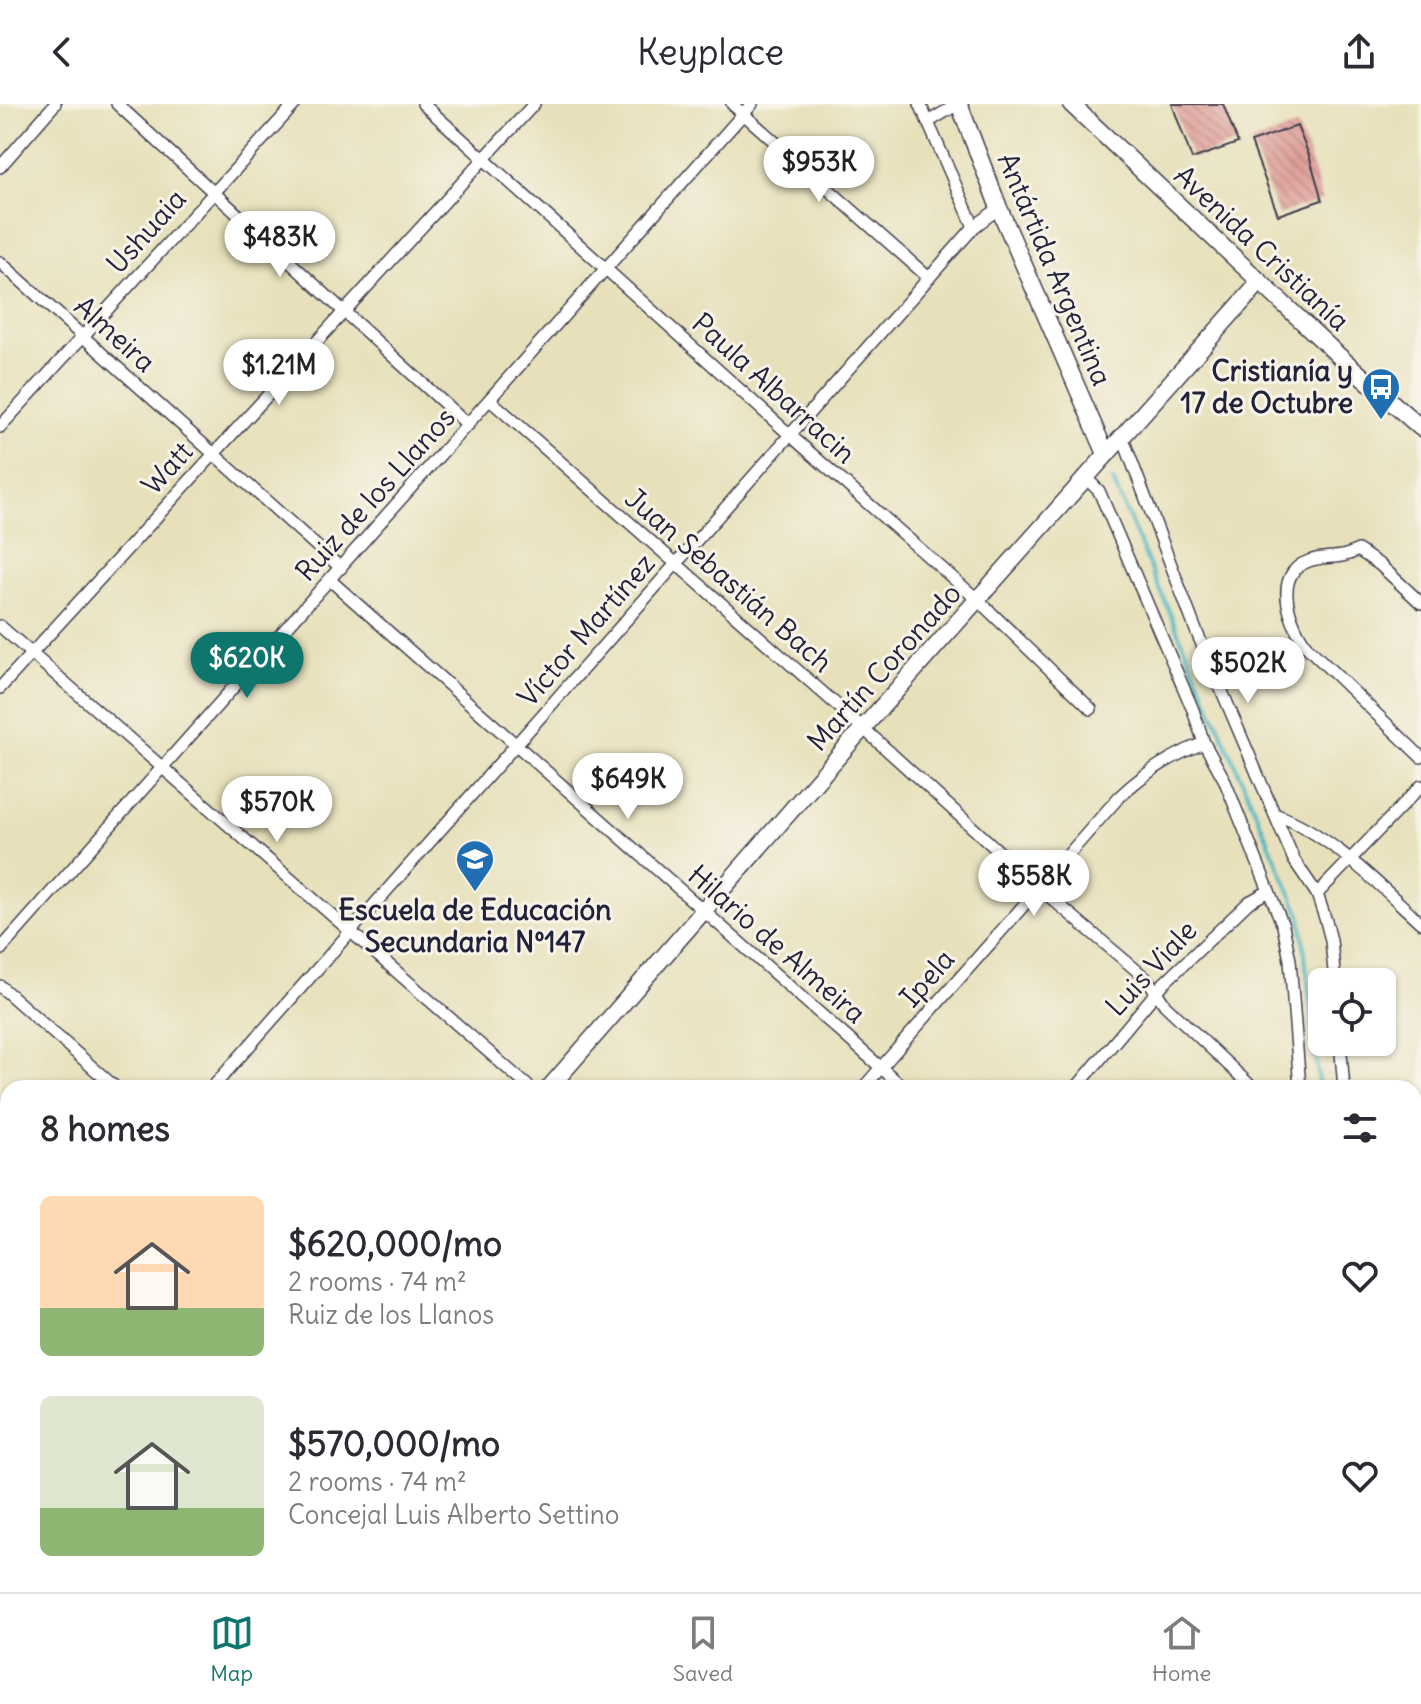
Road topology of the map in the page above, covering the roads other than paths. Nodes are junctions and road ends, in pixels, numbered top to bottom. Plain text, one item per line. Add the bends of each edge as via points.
1 (55, 104) edge
2 (117, 104) edge
3 (295, 104) edge
4 (423, 104) edge
5 (534, 104) edge
6 (732, 104) edge
7 (752, 104) edge
8 (920, 104) edge
9 (958, 104) edge
10 (1071, 104) edge
11 (743, 114) junction
12 (928, 122) junction
13 (484, 159) junction
14 (0, 167) edge
15 (213, 193) junction
16 (999, 208) junction
17 (974, 227) junction
18 (0, 262) edge
19 (605, 270) junction
20 (929, 278) junction
21 (1260, 282) junction
22 (342, 313) junction
23 (83, 337) junction
24 (490, 400) junction
25 (1419, 422) edge
26 (468, 425) junction
27 (0, 427) edge
28 (790, 435) junction
29 (1122, 436) junction
30 (212, 453) junction
31 (1106, 454) junction
32 (1086, 478) junction
33 (675, 565) junction
34 (341, 568) junction
35 (330, 580) junction
36 (979, 601) junction
37 (1421, 603) edge
38 (0, 626) edge
39 (31, 655) junction
40 (0, 688) edge
41 (1091, 709) dead end
42 (863, 728) junction
43 (1204, 743) junction
44 (517, 746) junction
45 (1421, 757) edge
46 (162, 770) junction
47 (1421, 786) edge
48 (1277, 815) junction
49 (1351, 859) junction
50 (1038, 887) junction
51 (1269, 891) junction
52 (1317, 894) junction
53 (704, 912) junction
54 (1421, 923) edge
55 (353, 932) junction
56 (0, 950) edge
57 (1334, 968) edge
58 (0, 986) edge
59 (1158, 992) junction
60 (1341, 1056) edge
61 (881, 1067) junction
62 (107, 1080) edge
63 (219, 1080) edge
64 (521, 1080) edge
65 (556, 1080) edge
66 (870, 1080) edge
67 (895, 1080) edge
68 (1083, 1080) edge
69 (1245, 1080) edge
70 (1299, 1080) edge
71 (1343, 1080) edge

1 - 14 street
2 - 15 street
3 - 15 street, Ushuaia
4 - 13 street, Paula Albarracin
5 - 13 street, Watt
6 - 11 street
7 - 11 street, Ruiz de los Llanos
8 - 12 street
9 - 12 street
9 - 16 street, Antártida Argentina
10 - 21 street, Avenida Cristianía
11 - 19 street, Ruiz de los Llanos
11 - 20 street
12 - 17 street
13 - 19 street, Paula Albarracin
13 - 22 street, Watt
15 - 22 street
15 - 23 street, Ushuaia
16 - 17 street, Víctor Martínez
16 - 31 street, Antártida Argentina
17 - 20 street, Víctor Martínez
18 - 23 street, Almeira
19 - 24 street, Ruiz de los Llanos
19 - 28 street, Paula Albarracin
20 - 28 street, Víctor Martínez
21 - 25 street, Avenida Cristianía
21 - 29 street, Martín Coronado
22 - 26 street
22 - 30 street, Watt
23 - 27 street, Ushuaia
23 - 30 street, Almeira
24 - 26 street, Ruiz de los Llanos
24 - 33 street, Juan Sebastián Bach
26 - 34 street, Ruiz de los Llanos
28 - 33 street, Víctor Martínez
28 - 36 street, Paula Albarracin
29 - 31 street, Martín Coronado
29 - 48 street via 1195,628
30 - 34 street, Almeira
30 - 39 street, Watt
31 - 32 street, Martín Coronado
32 - 36 street, Martín Coronado
32 - 43 street via 1099,491
33 - 42 street, Juan Sebastián Bach
33 - 44 street, Víctor Martínez
34 - 35 street, Ruiz de los Llanos
35 - 44 street, Hilario de Almeira
35 - 46 street, Ruiz de los Llanos
36 - 41 street, Paula Albarracin
36 - 42 street, Martín Coronado
37 - 45 street via 1358,550 1299,565 1287,591 1291,619 1308,648
38 - 39 street
39 - 40 street, Watt
39 - 46 street
42 - 50 street, Juan Sebastián Bach
42 - 53 street, Martín Coronado
43 - 50 street, Ipela via 1175,755 1130,787
43 - 51 street
44 - 53 street, Hilario de Almeira
44 - 55 street, Víctor Martínez
46 - 55 street
46 - 56 street, Ruiz de los Llanos
47 - 49 street
48 - 49 street
48 - 52 street via 1294,860
49 - 52 street
49 - 54 street
50 - 59 street, Juan Sebastián Bach
50 - 61 street, Ipela
51 - 59 street, Luis Viale via 1249,902
51 - 70 street via 1290,960
52 - 57 street
53 - 61 street, Hilario de Almeira
53 - 65 street, Martín Coronado
55 - 63 street, Víctor Martínez
55 - 64 street
58 - 62 street
59 - 68 street, Luis Viale
59 - 69 street, Juan Sebastián Bach via 1165,1005
60 - 71 street
61 - 66 street, Ipela
61 - 67 street, Hilario de Almeira

